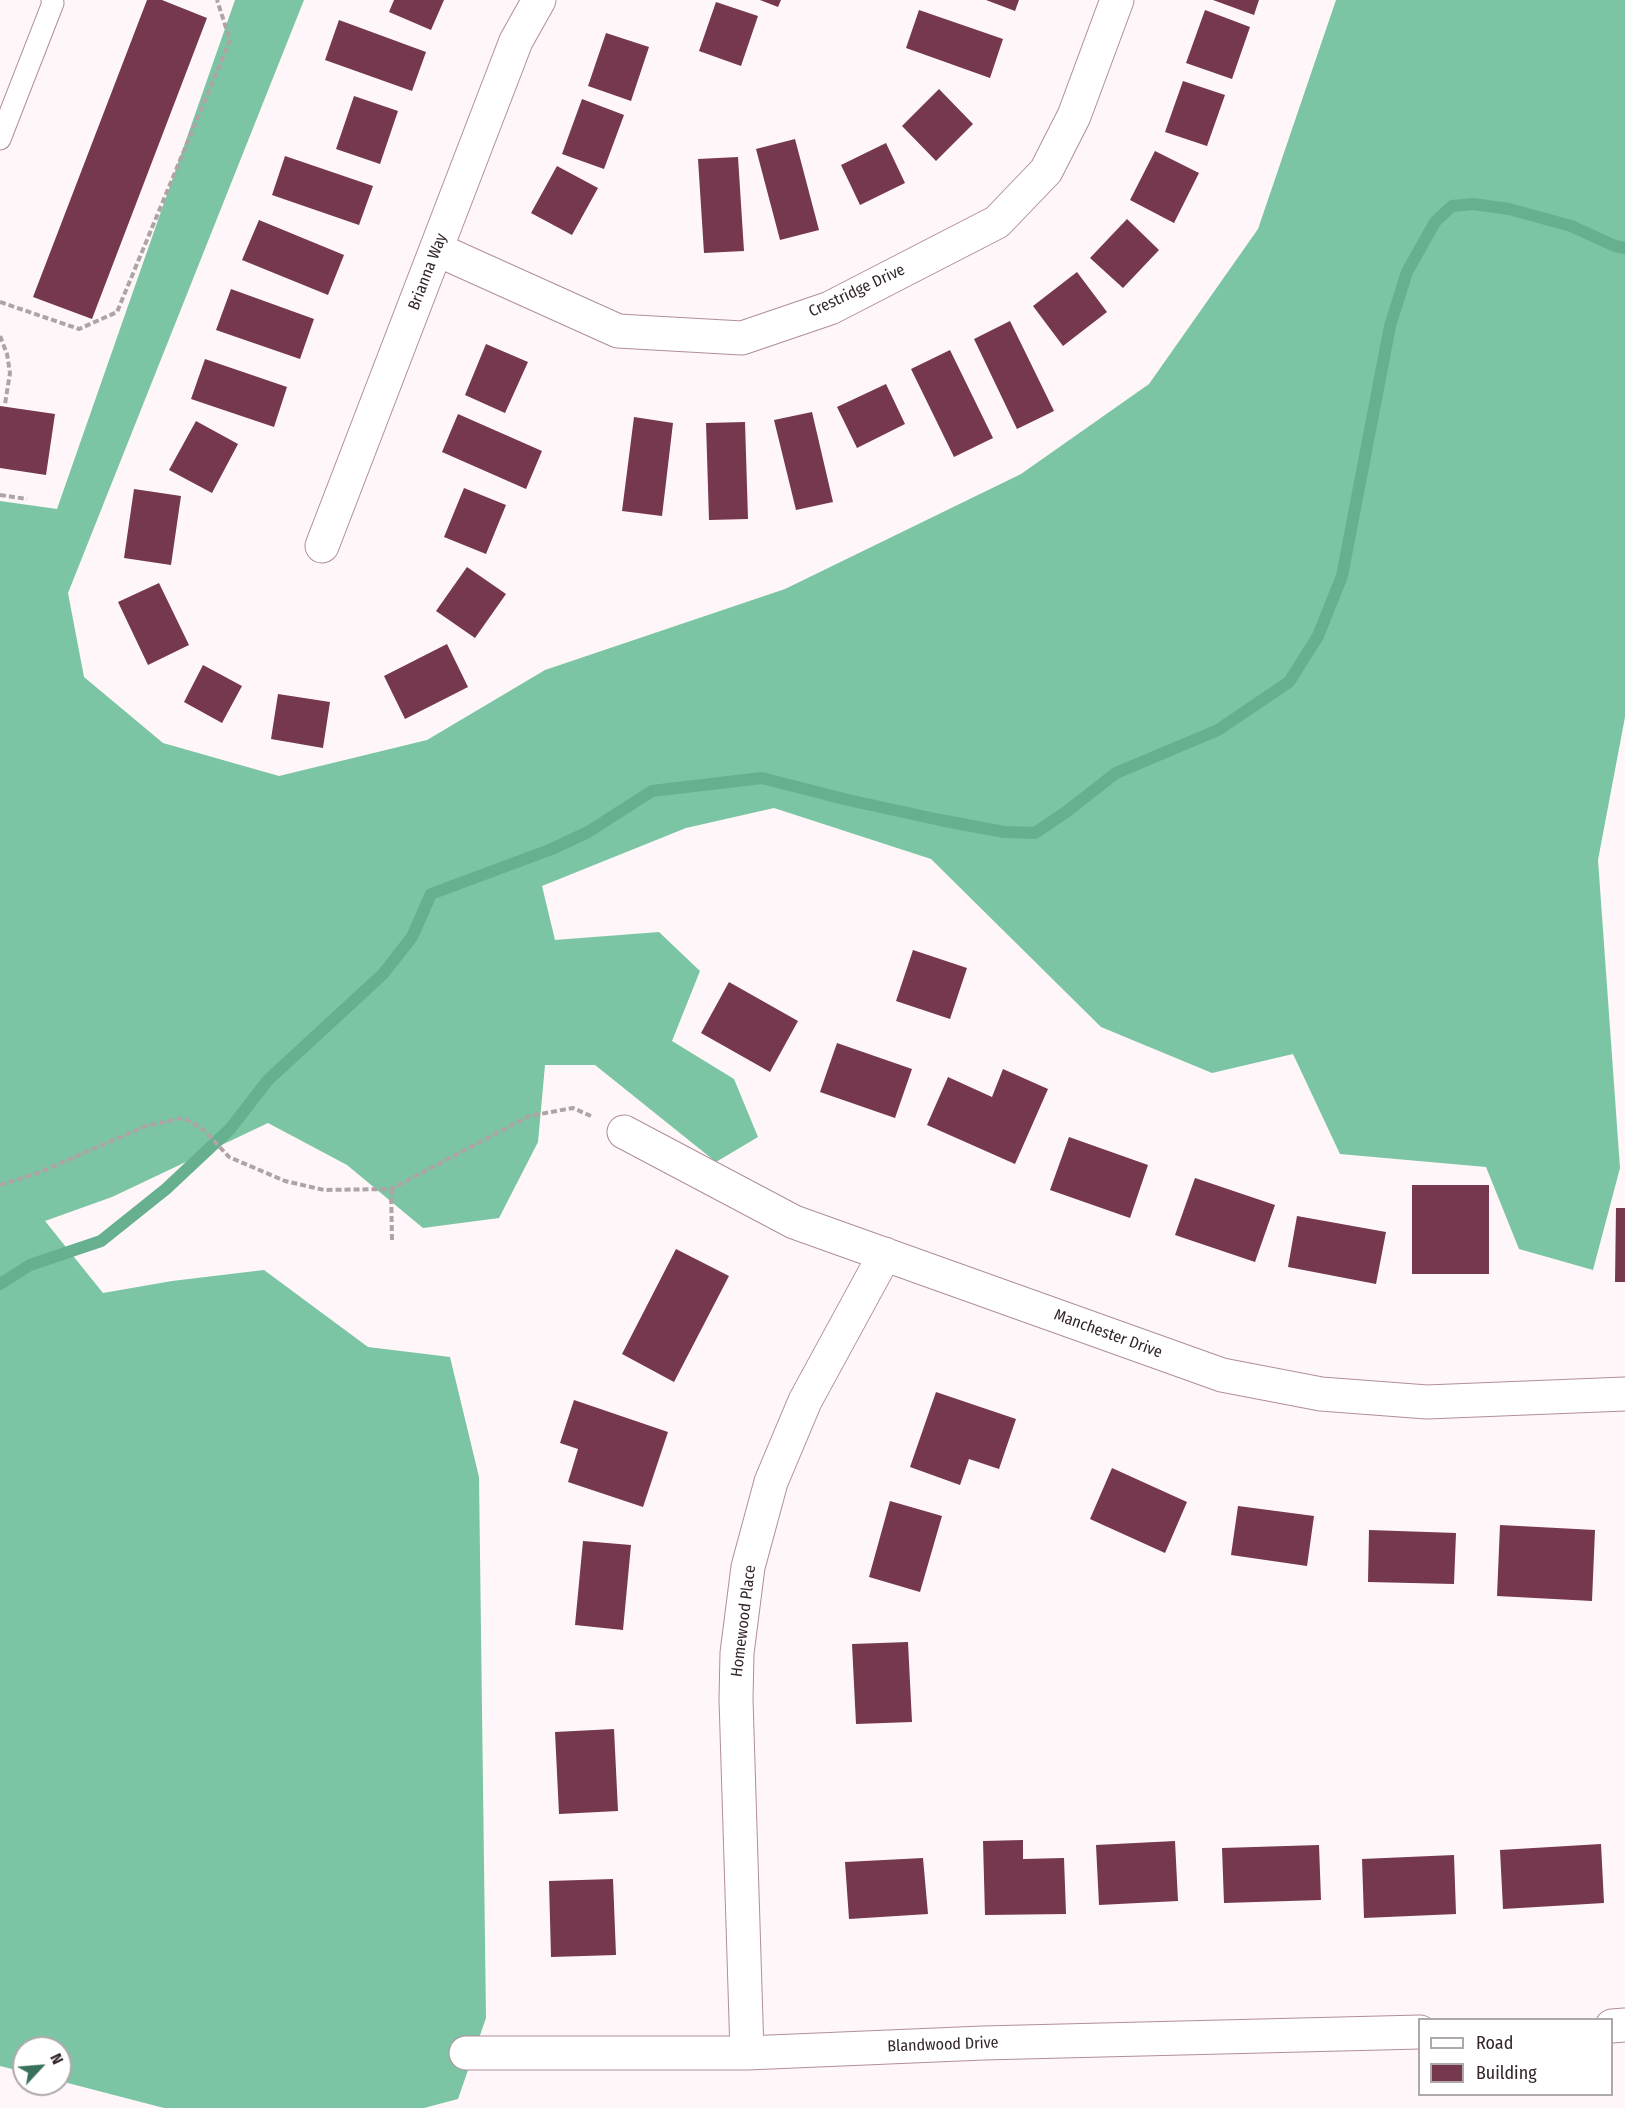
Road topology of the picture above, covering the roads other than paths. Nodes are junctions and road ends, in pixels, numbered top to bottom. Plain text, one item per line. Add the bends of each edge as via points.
1 (52, 0) edge
2 (539, 0) edge
3 (1117, 0) edge
4 (0, 139) edge
5 (436, 249) junction
6 (322, 546) dead end
7 (624, 1132) road end
8 (885, 1254) junction
9 (1625, 1394) edge
10 (1418, 2032) edge
11 (466, 2053) dead end
12 (747, 2053) junction

1 - 4 lane
2 - 5 street, Brianna Way via 516,41
3 - 5 street, Crestridge Drive via 1074,116 1046,171 997,222 830,308 741,338 618,331
5 - 6 street, Brianna Way
7 - 8 street, Manchester Drive via 794,1222
8 - 9 street, Manchester Drive via 1221,1375 1322,1394 1427,1402
8 - 12 street, Homewood Place via 805,1401 771,1482 748,1567 737,1653 736,1699
10 - 12 street, Blandwood Drive
11 - 12 street, Blandwood Drive

